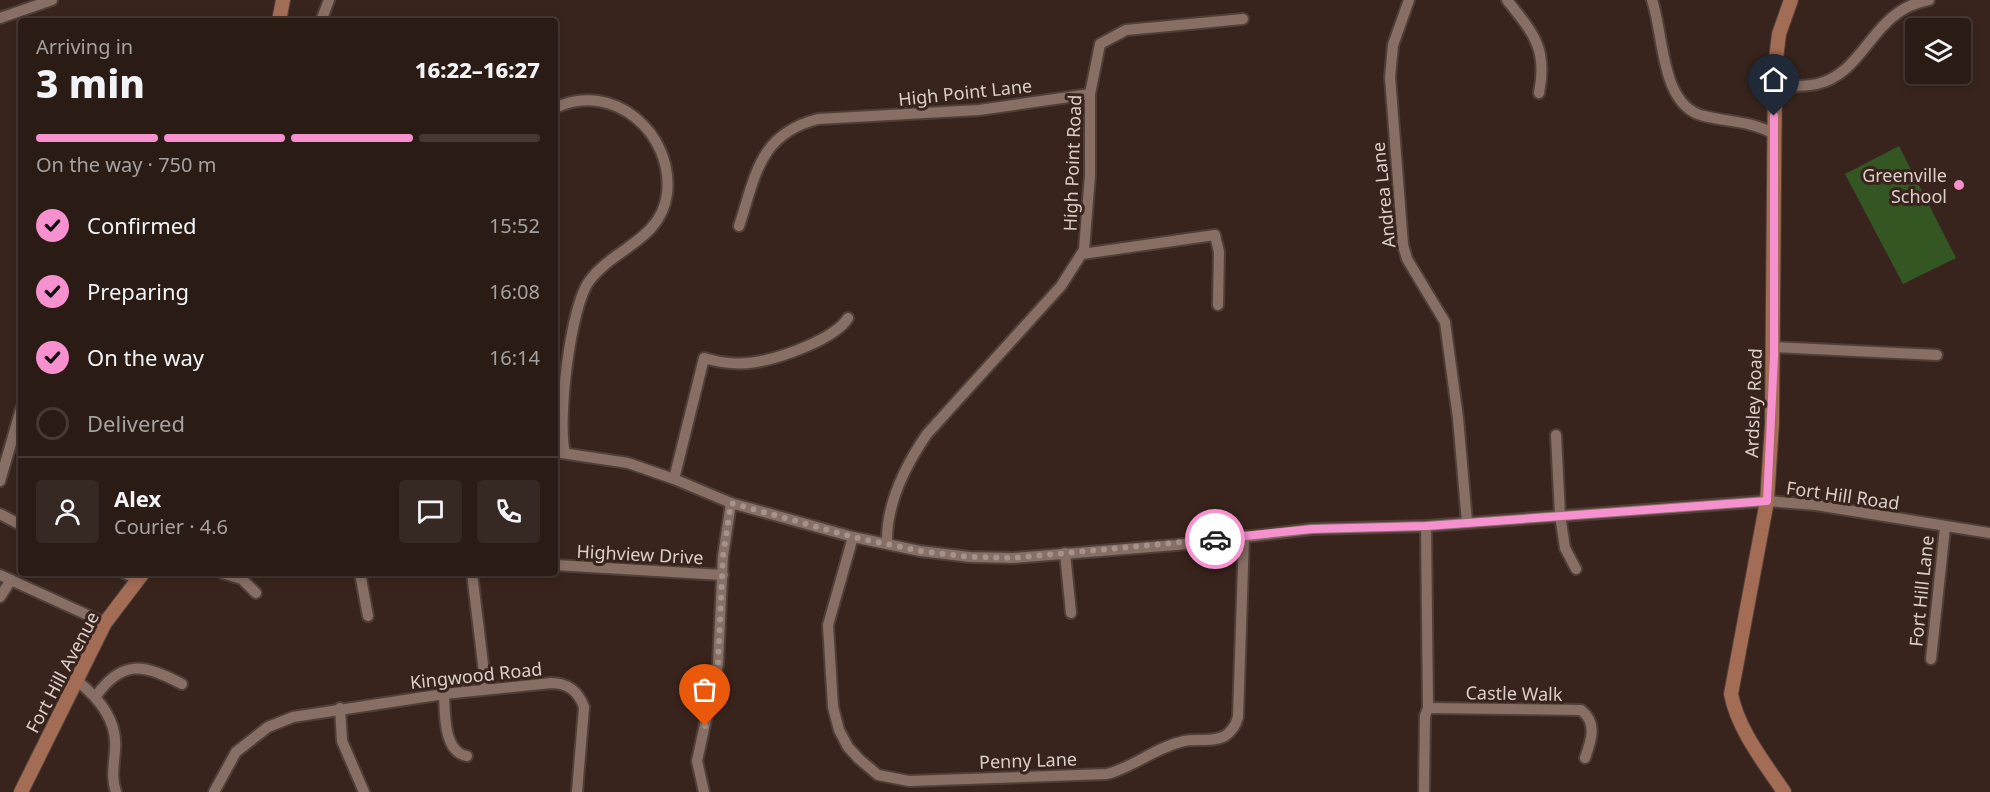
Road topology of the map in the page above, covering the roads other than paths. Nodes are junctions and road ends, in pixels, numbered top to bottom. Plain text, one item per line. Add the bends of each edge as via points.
1 (52, 0) edge
2 (283, 0) edge
3 (329, 0) edge
4 (1409, 0) edge
5 (1506, 0) edge
6 (1652, 0) edge
7 (1791, 0) edge
8 (1929, 0) edge
9 (0, 18) edge
10 (280, 18) edge
11 (322, 18) edge
12 (1243, 19) dead end
13 (1775, 86) junction
14 (1539, 93) dead end
15 (1090, 94) junction
16 (558, 107) edge
17 (1774, 135) junction
18 (739, 226) dead end
19 (1082, 254) junction
20 (1218, 305) dead end
21 (848, 318) dead end
22 (1774, 347) junction
23 (1937, 355) dead end
24 (18, 419) edge
25 (1557, 435) dead end
26 (560, 453) edge
27 (674, 478) junction
28 (0, 481) edge
29 (1767, 501) junction
30 (731, 503) junction
31 (0, 514) edge
32 (1560, 515) junction
33 (1467, 522) junction
34 (18, 523) edge
35 (1426, 526) junction
36 (1945, 528) junction
37 (1990, 533) edge
38 (1244, 536) junction
39 (853, 537) junction
40 (887, 543) junction
41 (1065, 553) junction
42 (558, 565) edge
43 (1576, 569) dead end
44 (0, 575) edge
45 (723, 575) junction
46 (140, 576) edge
47 (232, 576) edge
48 (361, 576) edge
49 (472, 576) edge
50 (11, 580) junction
51 (256, 594) dead end
52 (0, 597) edge
53 (1071, 613) dead end
54 (368, 616) dead end
55 (105, 624) junction
56 (1931, 659) dead end
57 (76, 680) junction
58 (182, 684) dead end
59 (486, 689) junction
60 (444, 694) junction
61 (96, 696) junction
62 (340, 708) junction
63 (1428, 708) junction
64 (467, 756) dead end
65 (1585, 758) dead end
66 (21, 792) edge
67 (116, 792) edge
68 (214, 792) edge
69 (363, 792) edge
70 (577, 792) edge
71 (704, 792) edge
72 (1424, 792) edge
73 (1784, 792) edge

1 - 9 street
2 - 10 main road
3 - 11 street
4 - 33 street, Andrea Lane via 1393,45 1390,77 1403,245 1407,259 1446,322
5 - 14 street via 1539,45
6 - 17 street via 1671,84 1684,105 1702,116 1742,121
7 - 13 main road, Ardsley Road via 1779,34
8 - 13 street via 1891,15 1857,58 1839,73 1818,84
12 - 15 street, High Point Road via 1141,27 1115,34 1100,44
13 - 17 main road, Ardsley Road
15 - 18 street, High Point Lane via 979,110 818,119 801,124 779,136 758,167
15 - 19 street, High Point Road via 1088,226
16 - 26 street via 577,100 601,101 635,114 656,142 666,165 667,194 648,234 588,281 579,304 561,421
17 - 22 main road, Ardsley Road
19 - 20 street via 1215,235 1219,252
19 - 40 street, High Point Road via 1062,286 927,434 909,460 890,514
21 - 27 street via 837,332 773,358 740,363 704,358
22 - 23 street
22 - 29 main road, Ardsley Road
24 - 28 street
25 - 32 street
26 - 27 street, Fort Hill Road via 628,463
27 - 30 street, Fort Hill Road
29 - 32 street, Fort Hill Road
29 - 36 street, Fort Hill Road via 1816,505
29 - 73 main road, Ardsley Road via 1731,694 1746,734
30 - 39 street, Fort Hill Road
30 - 45 street
31 - 34 street
32 - 33 street, Fort Hill Road
32 - 43 street via 1564,548
33 - 35 street, Fort Hill Road
35 - 38 street, Fort Hill Road via 1312,529
35 - 63 street
36 - 37 street, Fort Hill Road
36 - 56 street, Fort Hill Lane
38 - 39 street, Penny Lane via 1238,717 1224,736 1185,741 1107,774 909,780 878,775 859,759 839,730 833,707 828,625
38 - 41 street, Fort Hill Road
39 - 40 street, Fort Hill Road
40 - 41 street, Fort Hill Road via 970,557
41 - 53 street
42 - 45 street, Highview Drive
44 - 50 street
45 - 71 street via 718,664 697,761
46 - 55 main road, Fort Hill Avenue
47 - 51 street via 242,579
48 - 54 street
49 - 59 street
50 - 52 street
50 - 55 street
55 - 57 main road, Fort Hill Avenue
57 - 61 street
57 - 66 main road, Fort Hill Avenue
58 - 61 street via 143,668 122,670
59 - 60 street, Kingwood Road
59 - 70 street, Kingwood Road via 559,683 574,690 584,707
60 - 62 street, Kingwood Road
60 - 64 street via 453,748
61 - 67 street via 116,737 112,773
62 - 68 street, Kingwood Road via 292,717 253,736 227,765
62 - 69 street via 342,741
63 - 65 street, Castle Walk via 1581,710 1592,725
63 - 72 street

